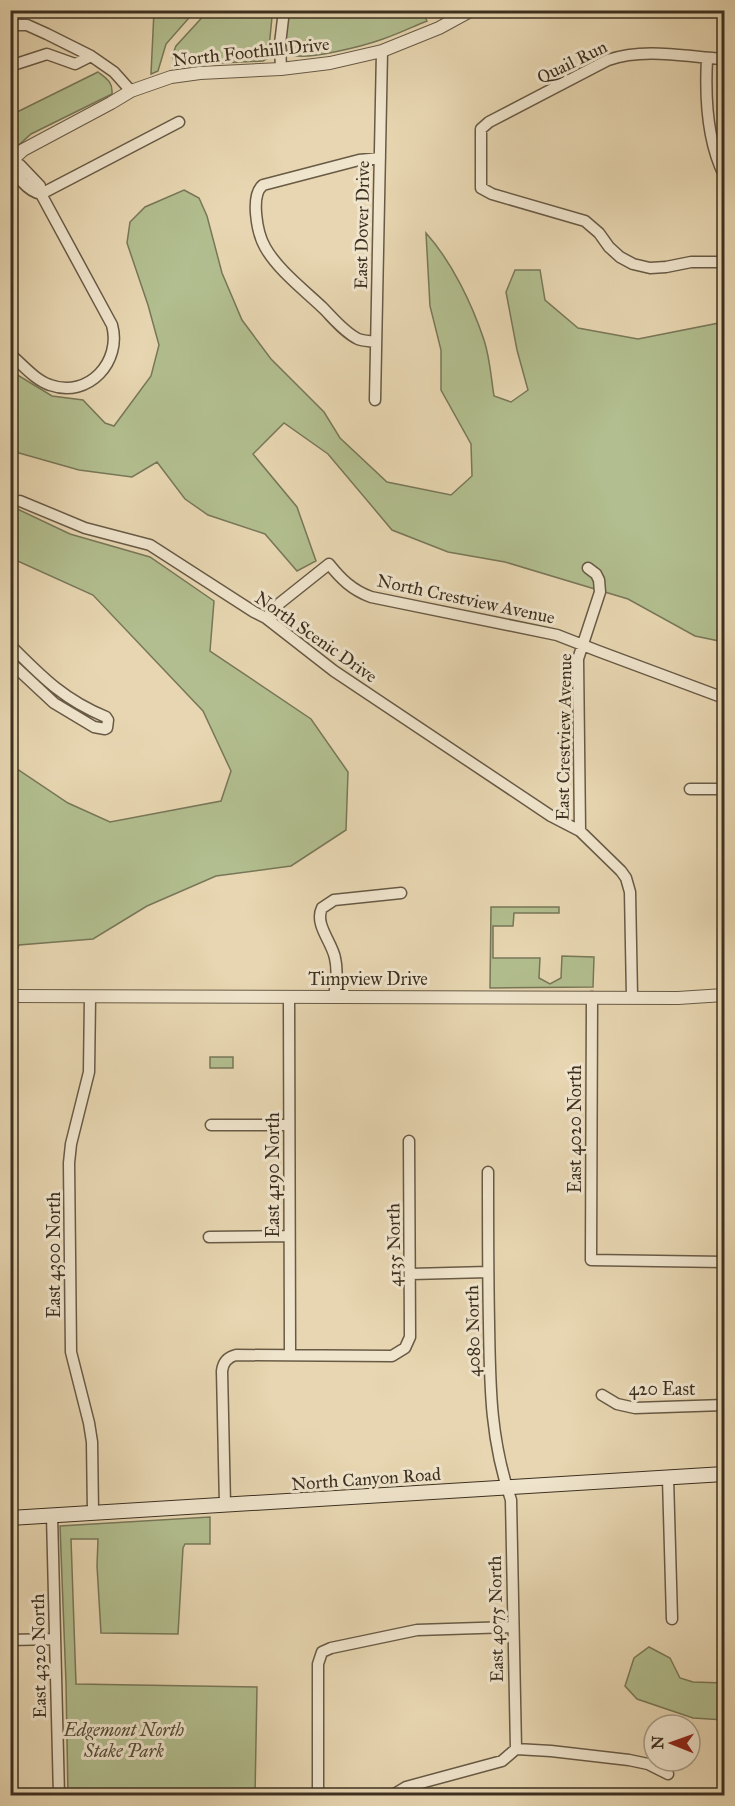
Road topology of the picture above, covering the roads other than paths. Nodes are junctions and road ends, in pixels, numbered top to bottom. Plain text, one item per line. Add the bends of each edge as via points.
1 (284, 10) edge
2 (472, 10) edge
3 (10, 25) edge
4 (382, 51) junction
5 (91, 56) junction
6 (707, 58) junction
7 (724, 59) edge
8 (10, 66) edge
9 (281, 69) junction
10 (130, 91) junction
11 (179, 122) dead end
12 (380, 158) junction
13 (10, 163) edge
14 (724, 175) edge
15 (40, 194) junction
16 (724, 262) edge
17 (376, 342) junction
18 (10, 354) edge
19 (375, 400) dead end
20 (20, 501) dead end
21 (588, 568) dead end
22 (266, 618) junction
23 (582, 644) junction
24 (10, 645) edge
25 (10, 662) edge
26 (724, 698) edge
27 (690, 789) dead end
28 (724, 789) edge
29 (579, 831) junction
30 (401, 893) dead end
31 (724, 995) edge
32 (10, 996) edge
33 (90, 997) junction
34 (289, 997) junction
35 (334, 997) junction
36 (592, 997) junction
37 (632, 997) junction
38 (211, 1125) dead end
39 (289, 1125) junction
40 (409, 1141) dead end
41 (488, 1172) dead end
42 (289, 1236) junction
43 (209, 1237) dead end
44 (724, 1262) edge
45 (488, 1272) junction
46 (411, 1274) junction
47 (290, 1354) junction
48 (602, 1395) dead end
49 (724, 1406) edge
50 (724, 1474) edge
51 (668, 1478) junction
52 (507, 1488) junction
53 (225, 1505) junction
54 (93, 1513) junction
55 (52, 1515) junction
56 (10, 1518) edge
57 (672, 1619) dead end
58 (513, 1627) junction
59 (55, 1639) junction
60 (10, 1640) edge
61 (516, 1749) junction
62 (668, 1774) dead end
63 (59, 1796) edge
64 (318, 1796) edge
65 (391, 1796) edge

1 - 9 street
2 - 4 street, North Foothill Drive
3 - 5 street via 27,26
4 - 9 street, North Foothill Drive
4 - 12 street, East Dover Drive
5 - 8 street via 75,64 47,54
5 - 10 street via 114,72
6 - 7 street, Quail Run
6 - 14 street via 707,104 714,152
6 - 16 street, Quail Run via 642,54 618,57 489,122 481,129 481,188 585,221 620,257 633,264 650,268
9 - 10 street, North Foothill Drive via 200,72
10 - 13 street, North Foothill Drive via 22,150
11 - 15 street
12 - 17 street, East Dover Drive
12 - 17 street via 263,185 256,196 257,224 264,246 282,268 347,331 359,340
13 - 15 street via 20,165 39,186
15 - 18 street via 112,325 112,352 104,371 96,378 65,388 42,381
17 - 19 street, East Dover Drive
20 - 22 street, North Scenic Drive via 86,528 150,545
21 - 23 street, East Crestview Avenue via 599,580 600,592
22 - 23 street, North Crestview Avenue via 329,564 346,583 371,597 557,635
22 - 29 street, North Scenic Drive via 334,671
23 - 26 street
23 - 29 street, East Crestview Avenue via 578,659
24 - 25 street via 59,692 106,717 107,728 94,727 54,703
27 - 28 street
29 - 37 street, North Scenic Drive via 621,871 629,885
30 - 35 street via 334,900 322,908 322,927 335,957
31 - 37 street, Timpview Drive
32 - 33 street, Timpview Drive
33 - 34 street, Timpview Drive
33 - 54 street, East 4300 North via 88,1072 69,1163 71,1352 92,1442
34 - 35 street, Timpview Drive
34 - 39 street, East 4190 North
35 - 36 street, Timpview Drive
36 - 37 street, Timpview Drive
36 - 44 street, East 4020 North via 591,1260
38 - 39 street
39 - 42 street, East 4190 North
40 - 46 street, 4135 North
41 - 45 street, 4080 North
42 - 43 street
42 - 47 street, East 4190 North
45 - 46 street
45 - 52 street, 4080 North via 491,1414
46 - 47 street, 4135 North via 410,1337 405,1348 392,1356
47 - 53 street via 236,1355 224,1363
48 - 49 street, 420 East via 616,1404 635,1408
50 - 51 main road, North Canyon Road
51 - 52 main road, North Canyon Road
51 - 57 street
52 - 53 main road, North Canyon Road
52 - 58 street, East 4075 North via 511,1500
53 - 54 main road, North Canyon Road
54 - 55 main road, North Canyon Road
55 - 56 main road, North Canyon Road
55 - 59 street, East 4320 North
58 - 61 street, East 4075 North
58 - 64 street via 417,1630 322,1652 318,1664
59 - 60 street
59 - 63 street, East 4320 North
61 - 62 street via 629,1760
61 - 65 street via 502,1761 406,1787

